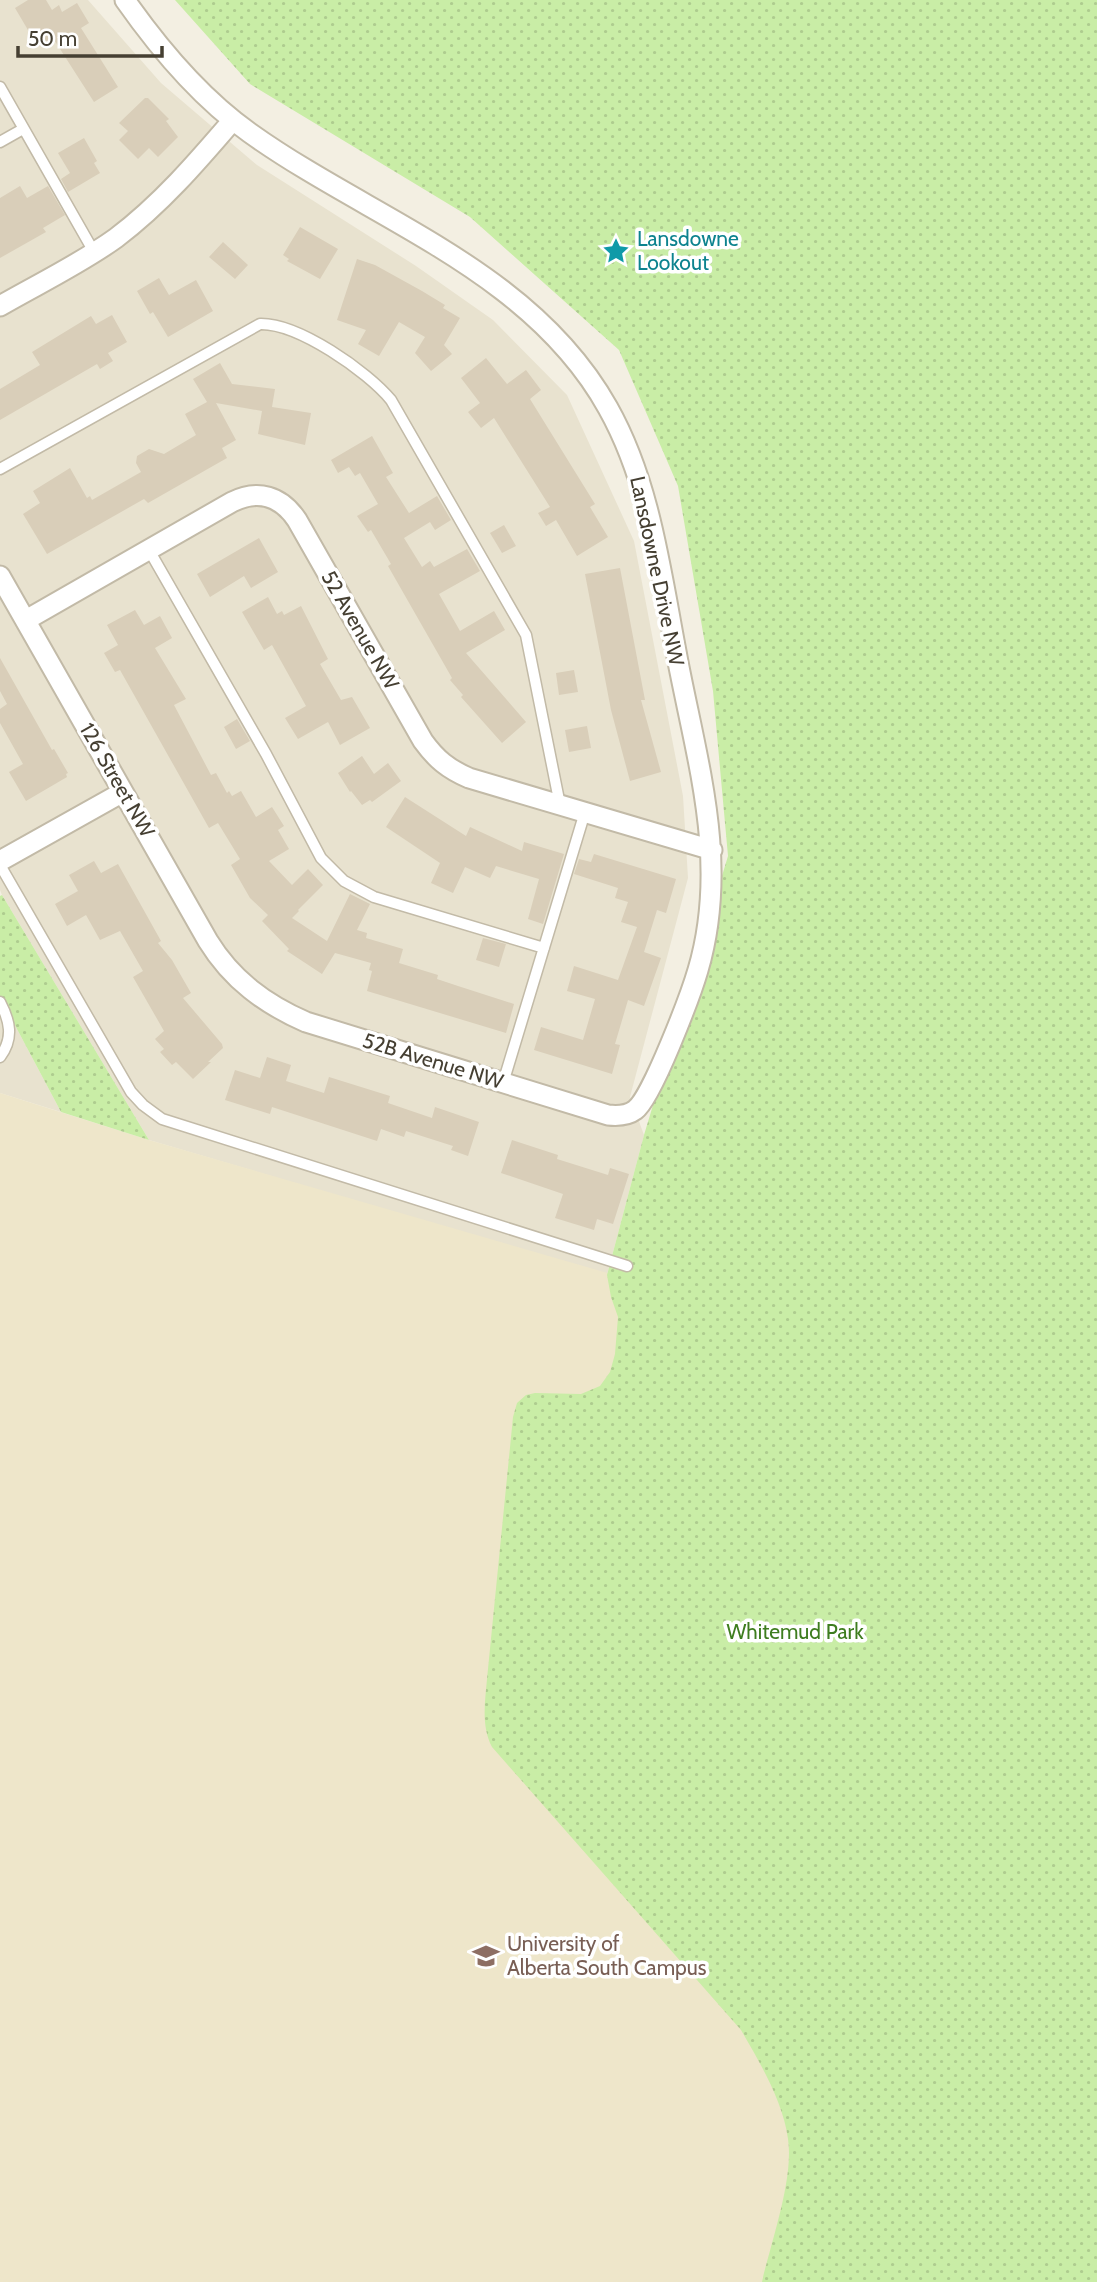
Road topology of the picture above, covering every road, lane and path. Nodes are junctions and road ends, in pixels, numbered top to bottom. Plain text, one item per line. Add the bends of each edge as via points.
1 (125, 0) edge
2 (0, 87) edge
3 (233, 120) junction
4 (23, 129) junction
5 (0, 142) edge
6 (94, 252) junction
7 (0, 306) edge
8 (0, 469) edge
9 (149, 550) junction
10 (0, 576) edge
11 (26, 620) junction
12 (123, 792) junction
13 (560, 804) junction
14 (585, 812) junction
15 (712, 850) junction
16 (0, 863) edge
17 (544, 948) junction
18 (239, 981) joint
19 (0, 1002) edge
20 (0, 1057) edge
21 (503, 1083) junction
22 (636, 1110) joint
23 (627, 1266) dead end

1 - 3 street, Lansdowne Drive NW via 167,54
2 - 4 lane
3 - 6 street via 151,209
3 - 15 street, Lansdowne Drive NW via 511,295 559,340 597,390 626,445 649,514
4 - 5 lane
4 - 6 lane
6 - 7 street
8 - 13 lane via 260,324 279,325 328,350 377,384 391,400 526,635
9 - 11 street, 52 Avenue NW
9 - 13 street, 52 Avenue NW via 240,498 260,495 277,499 298,520 438,761 469,778
9 - 17 lane via 332,871 374,897
10 - 11 street, 126 Street NW
11 - 12 street, 126 Street NW
12 - 16 street
12 - 18 street, 126 Street NW via 212,948
13 - 14 street, 52 Avenue NW
14 - 15 street, 52 Avenue NW
14 - 17 lane
15 - 22 street, Lansdowne Drive NW via 711,905 698,972 647,1096
16 - 23 lane via 131,1092 162,1119
17 - 21 lane
18 - 21 street, 52B Avenue NW via 261,999 306,1022
19 - 20 lane via 10,1030
21 - 22 street, 52B Avenue NW via 608,1115

